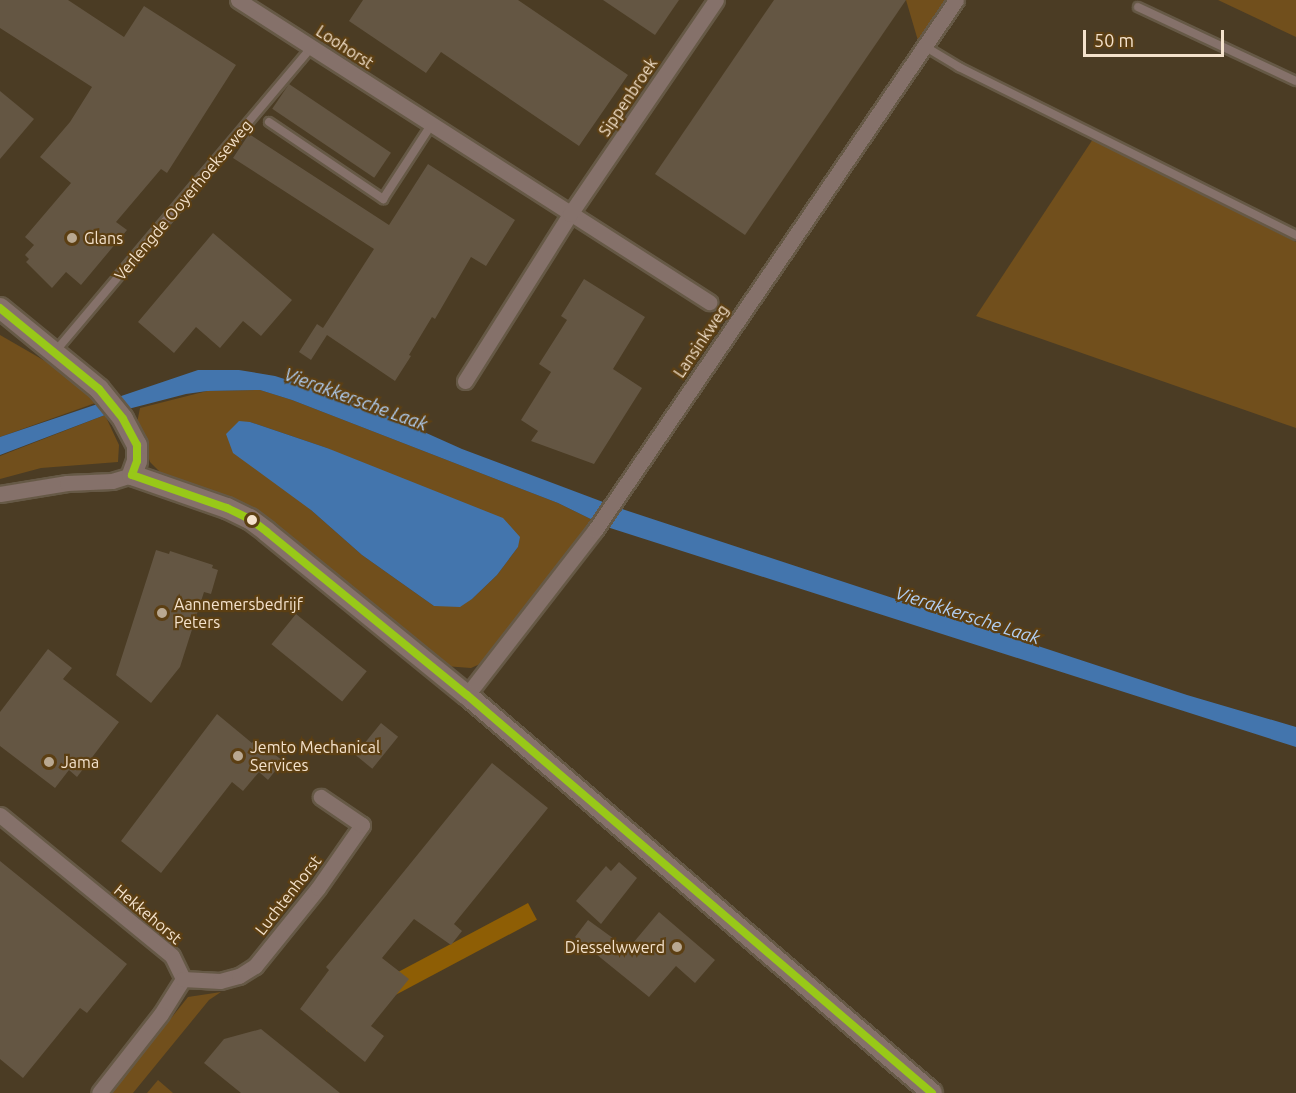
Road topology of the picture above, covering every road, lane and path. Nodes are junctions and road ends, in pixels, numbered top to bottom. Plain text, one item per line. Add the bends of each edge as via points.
1 (238, 0) edge
2 (716, 0) edge
3 (956, 0) edge
4 (257, 5) edge
5 (1138, 7) dead end
6 (924, 46) junction
7 (312, 47) junction
8 (1296, 81) edge
9 (269, 122) dead end
10 (431, 125) junction
11 (570, 214) junction
12 (1296, 235) edge
13 (710, 302) dead end
14 (0, 308) edge
15 (54, 354) junction
16 (465, 381) dead end
17 (132, 475) junction
18 (0, 494) edge
19 (467, 695) junction
20 (321, 797) dead end
21 (0, 815) edge
22 (183, 979) junction
23 (99, 1093) edge
24 (932, 1093) edge

1 - 4 street, Loohorst
2 - 11 street, Sippenbroek
3 - 6 street, Lansinkweg
4 - 7 street, Loohorst
5 - 8 lane
6 - 12 lane
6 - 19 street, Lansinkweg via 596,530
7 - 10 street, Loohorst
7 - 15 lane, Verlengde Ooyerhoekseweg
9 - 10 lane via 383,199
10 - 11 street, Loohorst
11 - 13 street, Loohorst
11 - 16 street
14 - 15 street
15 - 17 street via 99,389 123,419 137,445
17 - 18 street via 112,481 66,483
17 - 19 street via 250,519
19 - 24 street
20 - 22 street, Luchtenhorst via 362,825 318,888 255,966 220,981
21 - 22 street, Hekkehorst via 172,956
22 - 23 street via 161,1014

